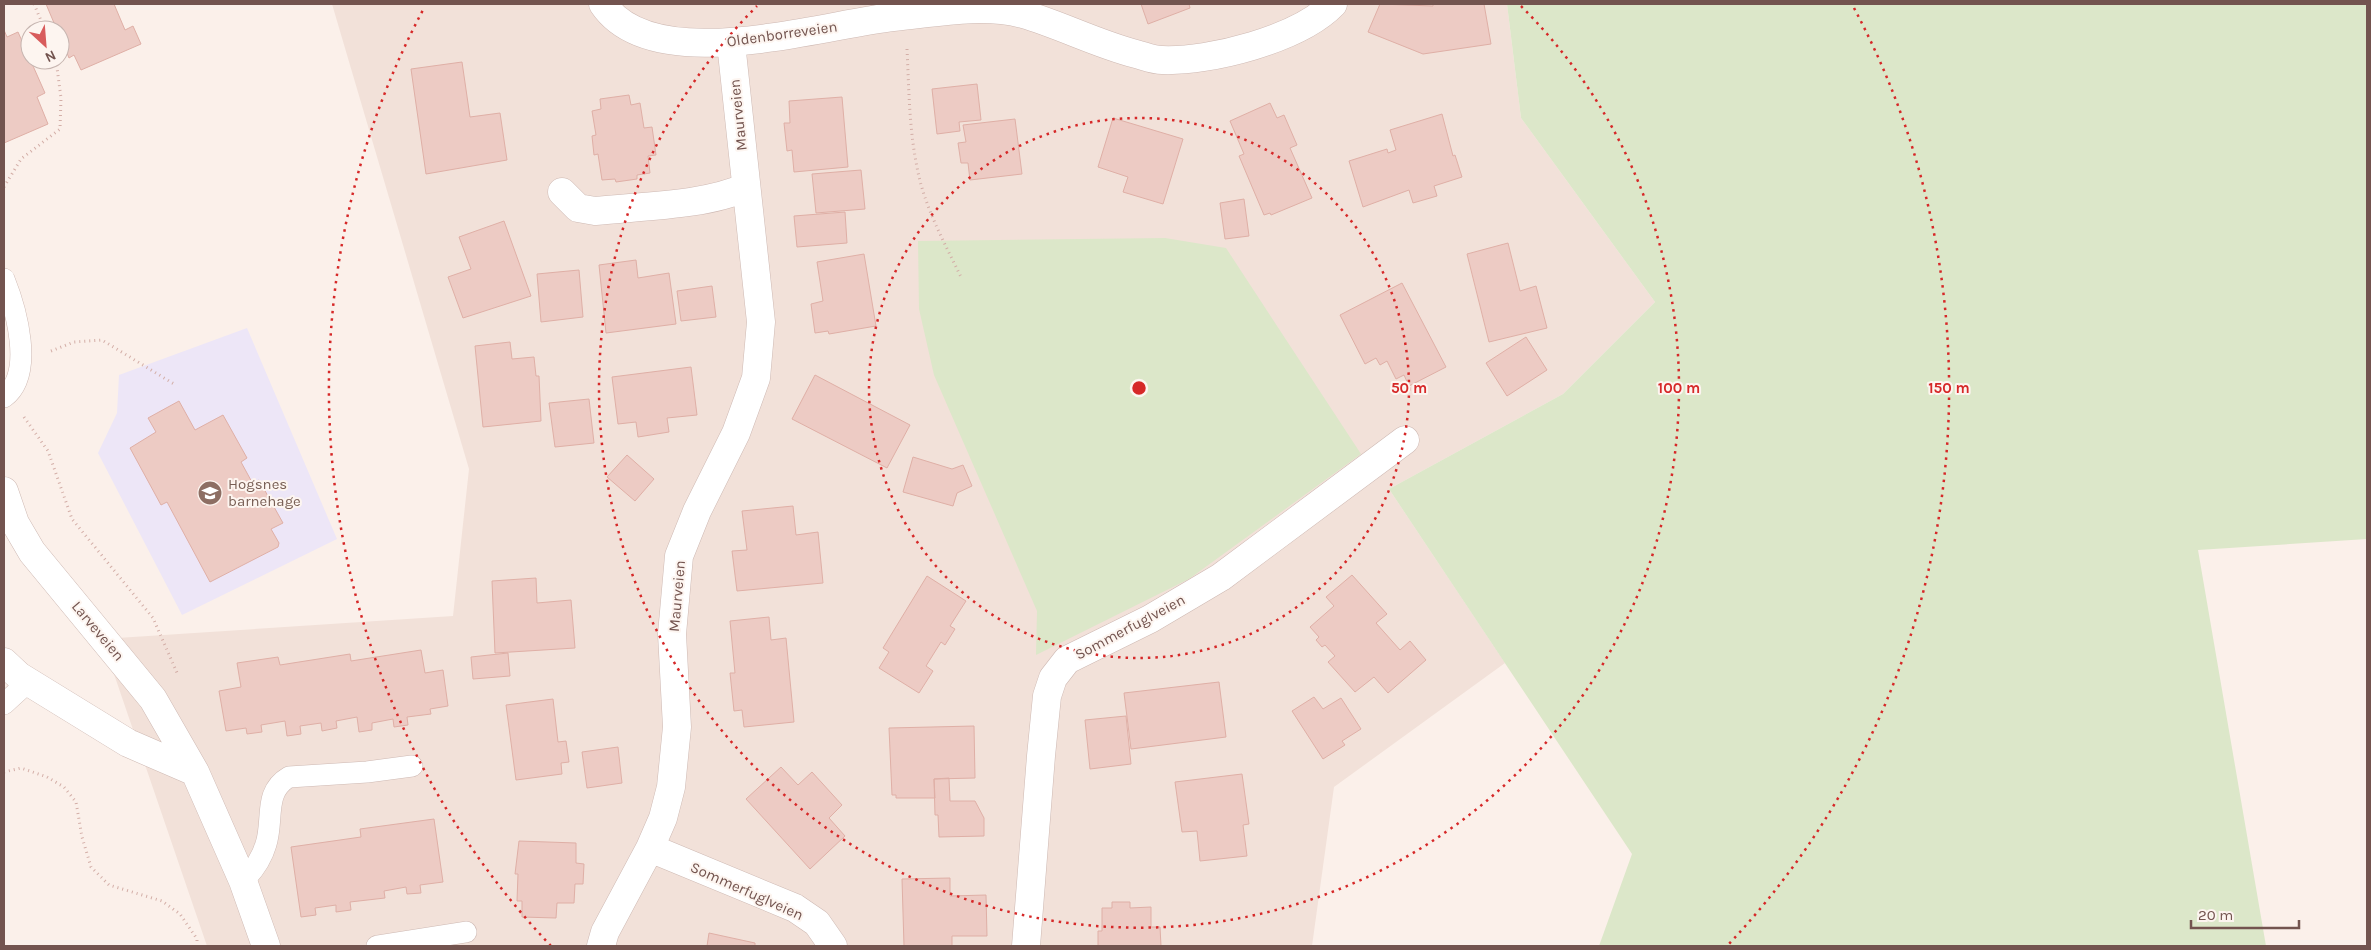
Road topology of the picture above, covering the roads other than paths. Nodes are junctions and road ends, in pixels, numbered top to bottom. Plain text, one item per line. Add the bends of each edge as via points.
1 (603, 4) edge
2 (1334, 4) edge
3 (890, 13) edge
4 (731, 43) junction
5 (746, 187) junction
6 (562, 192) dead end
7 (4, 280) edge
8 (4, 397) edge
9 (1405, 440) dead end
10 (4, 490) edge
11 (4, 662) edge
12 (28, 682) junction
13 (4, 704) edge
14 (412, 766) dead end
15 (195, 772) junction
16 (650, 848) junction
17 (243, 881) junction
18 (466, 932) dead end
19 (266, 946) edge
20 (377, 946) edge
21 (601, 946) edge
22 (833, 946) edge
23 (1026, 946) edge

1 - 4 street, Oldenborreveien via 628,27 654,38 686,43
2 - 3 street, Oldenborreveien via 1306,26 1244,48 1211,56 1161,60 1107,47 1022,14 995,10
3 - 4 street, Oldenborreveien
4 - 5 street, Maurveien
5 - 6 street via 701,200 594,211 578,208
5 - 16 street, Maurveien via 761,322 756,378 736,433 697,511 680,556 672,634 677,727 671,787 663,818
7 - 8 lane via 20,336 17,379
9 - 23 street, Sommerfuglveien via 1221,577 1150,619 1067,660 1053,678 1047,696
10 - 15 street, Larveveien via 15,523 32,552 153,699
11 - 12 street
12 - 13 lane
12 - 15 street via 128,743
14 - 17 lane via 289,777 279,782 273,793 267,842 261,857
15 - 17 street, Larveveien
16 - 21 street, Maurveien via 605,932
16 - 22 street, Sommerfuglveien via 795,908 818,923
17 - 19 street, Larveveien
18 - 20 lane

